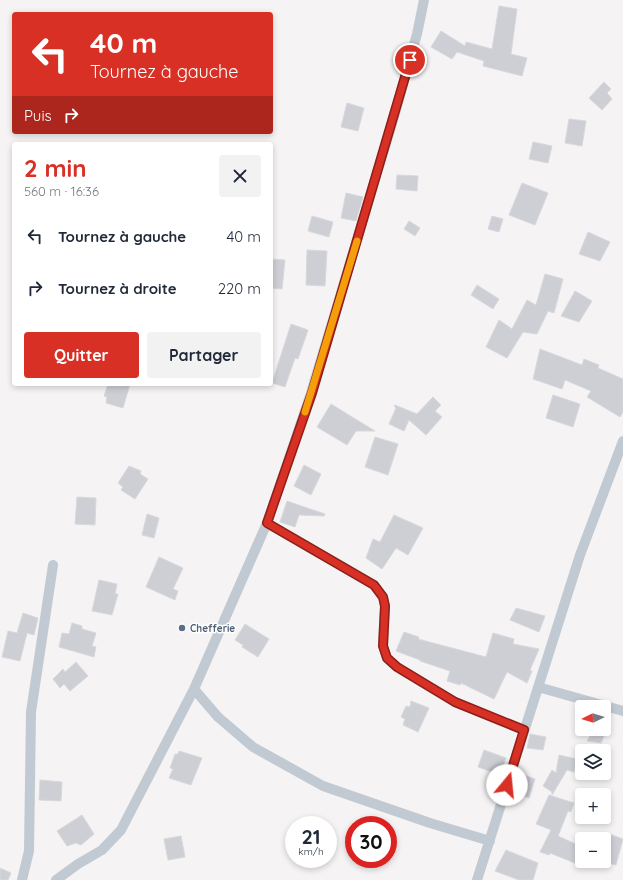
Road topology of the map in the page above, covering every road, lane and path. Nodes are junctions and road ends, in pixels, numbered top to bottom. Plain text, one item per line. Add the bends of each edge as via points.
1 (424, 0) edge
2 (623, 441) edge
3 (267, 523) junction
4 (53, 565) dead end
5 (538, 687) junction
6 (194, 689) junction
7 (623, 711) edge
8 (524, 730) junction
9 (490, 841) junction
10 (22, 880) edge
11 (56, 880) edge
12 (477, 880) edge

1 - 3 street via 395,113 312,393
2 - 5 street via 580,555
3 - 6 street
3 - 8 street via 374,585 383,597 385,606 383,646 387,658 397,667 455,702
4 - 10 street via 31,712 29,851
5 - 7 street
5 - 8 street
6 - 9 street via 218,717 253,747 323,786
6 - 11 street via 121,830 102,850
8 - 9 street
9 - 12 street

